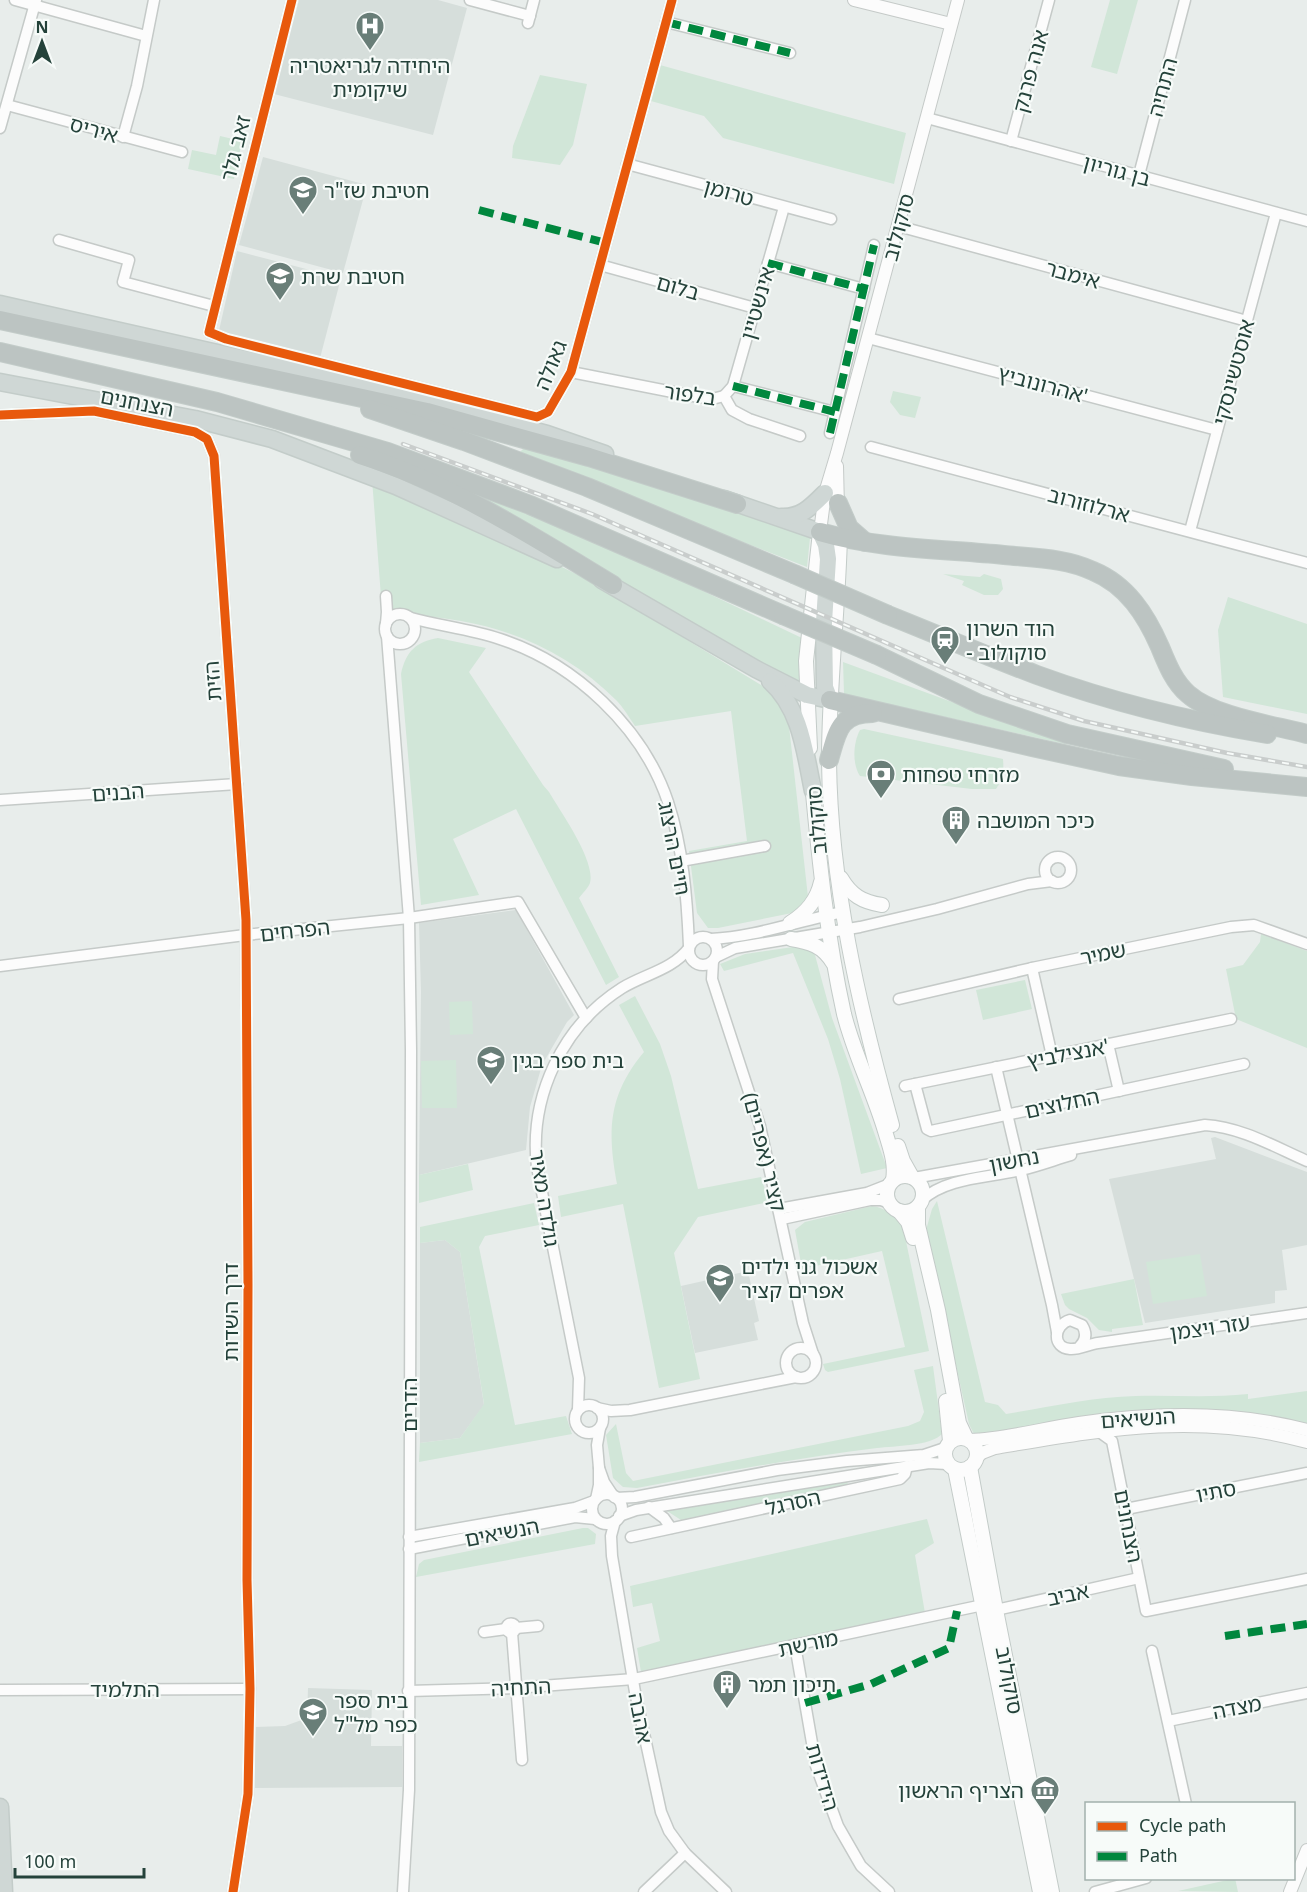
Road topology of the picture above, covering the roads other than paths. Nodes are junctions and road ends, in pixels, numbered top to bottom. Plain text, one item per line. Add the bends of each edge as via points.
1 (15, 0) edge
2 (154, 0) edge
3 (292, 0) edge
4 (470, 0) edge
5 (534, 0) edge
6 (672, 0) edge
7 (854, 0) edge
8 (958, 0) edge
9 (1049, 0) edge
10 (1185, 0) edge
11 (35, 3) edge
12 (666, 22) junction
13 (951, 24) junction
14 (146, 36) junction
15 (790, 53) dead end
16 (7, 105) junction
17 (927, 118) junction
18 (0, 128) edge
19 (123, 137) junction
20 (1011, 141) junction
21 (182, 152) dead end
22 (627, 164) junction
23 (1139, 175) junction
24 (784, 207) junction
25 (1276, 213) junction
26 (1306, 218) edge
27 (831, 219) dead end
28 (898, 226) junction
29 (59, 240) dead end
30 (874, 245) dead end
31 (768, 263) junction
32 (600, 265) junction
33 (864, 289) junction
34 (0, 304) edge
35 (214, 306) junction
36 (755, 308) junction
37 (0, 320) edge
38 (1247, 321) junction
39 (868, 338) junction
40 (0, 352) edge
41 (235, 370) junction
42 (571, 372) junction
43 (0, 382) edge
44 (733, 386) junction
45 (724, 396) junction
46 (835, 412) junction
47 (0, 415) edge
48 (1217, 430) junction
49 (195, 432) joint
50 (830, 433) dead end
51 (800, 436) dead end
52 (871, 447) dead end
53 (831, 498) junction
54 (737, 504) junction
55 (777, 517) junction
56 (1190, 531) junction
57 (820, 532) junction
58 (840, 537) junction
59 (865, 542) junction
60 (1307, 563) edge
61 (613, 585) junction
62 (407, 617) junction
63 (440, 625) junction
64 (386, 630) junction
65 (410, 640) junction
66 (756, 669) junction
67 (390, 674) junction
68 (807, 694) junction
69 (830, 700) junction
70 (889, 713) junction
71 (1307, 734) edge
72 (1307, 741) edge
73 (830, 760) junction
74 (237, 784) junction
75 (1307, 785) edge
76 (813, 791) junction
77 (0, 800) edge
78 (765, 846) dead end
79 (681, 861) junction
80 (838, 874) junction
81 (821, 880) junction
82 (1052, 881) dead end
83 (882, 905) dead end
84 (688, 912) junction
85 (844, 912) junction
86 (826, 915) junction
87 (409, 918) junction
88 (790, 923) junction
89 (847, 929) junction
90 (829, 933) junction
91 (245, 935) junction
92 (709, 938) junction
93 (791, 939) junction
94 (1307, 944) edge
95 (689, 947) junction
96 (715, 959) junction
97 (698, 964) junction
98 (835, 965) junction
99 (0, 966) edge
100 (668, 967) junction
101 (1032, 968) junction
102 (715, 985) junction
103 (898, 999) dead end
104 (586, 1018) junction
105 (1231, 1019) dead end
106 (1108, 1044) junction
107 (1052, 1056) junction
108 (1244, 1064) dead end
109 (996, 1067) junction
110 (910, 1085) joint
111 (1119, 1091) junction
112 (1008, 1114) junction
113 (1114, 1142) junction
114 (1018, 1158) junction
115 (1307, 1161) edge
116 (1021, 1170) junction
117 (913, 1177) junction
118 (891, 1182) junction
119 (920, 1204) junction
120 (894, 1207) junction
121 (780, 1214) junction
122 (1052, 1302) junction
123 (1307, 1313) edge
124 (1070, 1320) junction
125 (803, 1323) junction
126 (1085, 1331) junction
127 (1057, 1332) junction
128 (1113, 1341) junction
129 (1080, 1347) junction
130 (794, 1350) junction
131 (813, 1354) junction
132 (786, 1360) junction
133 (796, 1377) junction
134 (579, 1378) junction
135 (765, 1382) junction
136 (596, 1407) junction
137 (578, 1410) junction
138 (630, 1410) junction
139 (601, 1427) junction
140 (1120, 1428) junction
141 (1307, 1430) edge
142 (1098, 1431) junction
143 (584, 1433) junction
144 (968, 1439) junction
145 (1112, 1441) junction
146 (1307, 1442) edge
147 (948, 1444) junction
148 (597, 1456) junction
149 (973, 1463) junction
150 (907, 1466) junction
151 (951, 1466) junction
152 (599, 1468) junction
153 (1307, 1473) edge
154 (615, 1497) junction
155 (595, 1500) junction
156 (649, 1508) junction
157 (1126, 1509) junction
158 (596, 1519) junction
159 (617, 1519) junction
160 (671, 1528) junction
161 (631, 1537) dead end
162 (409, 1543) junction
163 (1139, 1578) junction
164 (1307, 1579) edge
165 (989, 1607) junction
166 (538, 1626) dead end
167 (511, 1630) junction
168 (484, 1632) dead end
169 (795, 1645) junction
170 (1152, 1651) dead end
171 (634, 1679) junction
172 (515, 1688) junction
173 (250, 1689) junction
174 (0, 1690) edge
175 (408, 1691) junction
176 (1307, 1693) edge
177 (1168, 1721) junction
178 (522, 1760) dead end
179 (1186, 1802) edge
180 (0, 1807) edge
181 (1307, 1850) edge
182 (685, 1853) junction
183 (1297, 1865) edge
184 (1139, 1880) edge
185 (4, 1892) edge
186 (232, 1892) edge
187 (403, 1892) edge
188 (644, 1892) edge
189 (726, 1892) edge
190 (889, 1892) edge
191 (1040, 1892) edge
192 (1052, 1892) edge
193 (1095, 1892) edge

1 - 11 street
2 - 14 street
3 - 35 street, זאב גלר
4 - 5 street via 529,19
6 - 12 street, גאולה
7 - 13 street
8 - 13 street, סוקולוב
9 - 20 street, אנה פרנק
10 - 23 street, התחיה
11 - 14 street
11 - 16 street
12 - 15 street
12 - 22 street, גאולה
13 - 17 street, סוקולוב
14 - 19 street
16 - 18 street
16 - 19 street, איריס
17 - 20 street, בן גוריון
17 - 28 street, סוקולוב
19 - 21 street, איריס
20 - 23 street, בן גוריון
22 - 24 street, טרומן
22 - 32 street, גאולה
23 - 25 street, בן גוריון
24 - 27 street, טרומן
24 - 31 street, אינשטיין
25 - 26 street, בן גוריון
25 - 38 street, אוסטשינסקי
28 - 38 street, אימבר
28 - 39 street, סוקולוב
29 - 35 street via 129,260 123,282
30 - 33 street
31 - 33 street
31 - 36 street, אינשטיין
32 - 36 street, בלום
32 - 42 street, גאולה
33 - 46 street
34 - 54 main road via 355,384 547,434
35 - 42 street, גאולה via 209,332 226,339 537,417 548,412
36 - 44 street, אינשטיין
37 - 41 highway
38 - 48 street, אוסטשינסקי
39 - 48 street, אהרונוביץ'
39 - 53 street, סוקולוב via 837,453
40 - 61 highway via 367,457 473,503
40 - 75 highway, bridge via 217,402 388,452 530,505 877,655 979,704 1067,734
41 - 54 highway via 427,412
41 - 72 highway, bridge via 367,408 587,487 1036,674 1183,718
42 - 45 street, בלפור via 712,399
43 - 61 main road via 272,439 423,498
44 - 45 street, אינשטיין
44 - 46 street, בלפור
45 - 51 street, בלפור via 732,410 749,419
46 - 50 street
47 - 49 street, הצנחנים via 94,411
48 - 56 street, אוסטשינסקי
49 - 74 street, הזית via 207,439 214,456
52 - 56 street, ארלוזורוב
53 - 55 main road via 802,514
53 - 57 street, סוקולוב
53 - 58 street, סוקולוב
53 - 59 highway via 849,528
54 - 55 main road
55 - 57 main road
56 - 60 street, ארלוזורוב
57 - 58 highway
57 - 68 main road, סוקולוב via 806,662
57 - 69 main road via 828,559 824,622 825,687
58 - 59 highway
58 - 69 main road, סוקולוב
59 - 71 highway via 1042,559 1092,570 1118,586 1139,608 1179,685 1195,700
61 - 66 main road
62 - 63 street, חיים הרצוג
62 - 64 street via 392,616
62 - 64 street via 386,596
62 - 65 street via 416,627
63 - 65 street
63 - 79 street, חיים הרצוג via 500,639 536,654 578,680 613,712 643,750 663,789
64 - 65 street via 397,644
64 - 67 street
65 - 67 street via 395,658
66 - 68 main road
66 - 76 main road via 790,705 798,723
67 - 87 street
68 - 69 main road
68 - 76 main road, סוקולוב
69 - 70 highway
69 - 73 main road, סוקולוב
70 - 73 highway via 857,714 844,722
70 - 75 highway via 1119,766
73 - 80 main road, סוקולוב
74 - 77 street, הבנים
74 - 91 street, הזית
76 - 81 main road, סוקולוב
78 - 79 street
79 - 84 street, חיים הרצוג
80 - 83 main road via 851,893
80 - 85 main road, סוקולוב
81 - 86 main road, סוקולוב
81 - 88 main road via 807,910
82 - 89 street
84 - 92 street via 697,930
84 - 95 street, חיים הרצוג
85 - 86 street
85 - 89 main road, סוקולוב
86 - 88 street
86 - 90 main road, סוקולוב
87 - 91 street, הפרחים
87 - 104 street, הפרחים via 518,902
87 - 162 street, הדרים
88 - 92 street via 763,932
89 - 90 street
89 - 117 main road, סוקולוב via 878,1078 903,1161
90 - 93 street
90 - 98 main road, סוקולוב
91 - 99 street, הפרחים
91 - 173 street, דרך השדות
92 - 95 street via 696,938
92 - 96 street via 717,948
93 - 96 street via 735,948
93 - 98 main road via 819,947
94 - 101 street, שמיר via 1254,925 1231,927
95 - 97 street via 689,955
95 - 100 street, גולדה מאיר
96 - 97 street via 708,965
96 - 102 street, קציר (אפריים)
97 - 100 street, גולדה מאיר
97 - 102 street, קציר (אפריים)
98 - 118 main road, סוקולוב via 850,1034 892,1154
100 - 104 street, גולדה מאיר via 620,990
101 - 103 street, שמיר
101 - 107 street
102 - 121 street, קציר (אפריים) via 751,1094
104 - 134 street, גולדה מאיר via 563,1048 550,1074 535,1137 539,1182
105 - 106 street, אנצילביץ'
106 - 107 street, אנצילביץ'
106 - 111 street
107 - 109 street, אנצילביץ'
108 - 111 street, החלוצים
109 - 110 street, אנצילביץ'
109 - 112 street
110 - 112 street, החלוצים via 931,1131
111 - 112 street, החלוצים
112 - 114 street
113 - 114 street, נחשון
113 - 115 street, נחשון via 1195,1125 1214,1125
113 - 116 street, נחשון
114 - 116 street
114 - 117 street, נחשון
116 - 119 street, נחשון via 953,1184 934,1191
116 - 122 street
117 - 118 main road
117 - 119 main road via 923,1189
118 - 120 main road via 887,1194
118 - 121 street via 867,1193
119 - 120 main road via 910,1211
119 - 144 main road via 918,1225 959,1423
120 - 121 street via 881,1200 870,1200
120 - 147 main road via 910,1228 920,1269 950,1425
121 - 125 street, קציר (אפריים)
122 - 124 street
122 - 127 street
123 - 128 street, עזר ויצמן
124 - 126 street via 1079,1322
124 - 127 street via 1061,1323
125 - 130 street, קציר (אפריים)
125 - 131 street, קציר (אפריים)
126 - 128 street, עזר ויצמן via 1098,1339
126 - 129 street
127 - 129 street via 1058,1341 1066,1348
128 - 129 street, עזר ויצמן
130 - 131 street via 805,1349
130 - 132 street
131 - 133 street via 816,1364 812,1372 804,1378
132 - 133 street via 787,1370
132 - 135 street
133 - 135 street
134 - 136 street, גולדה מאיר
134 - 137 street, גולדה מאיר
135 - 138 street
136 - 137 street via 588,1405
136 - 138 street
136 - 139 street via 602,1415
137 - 143 street via 574,1423
138 - 139 street
139 - 143 street
139 - 148 street
140 - 142 street, הנשיאים
140 - 145 street
140 - 146 street, הנשיאים via 1210,1426
141 - 144 street, הנשיאים via 1251,1419 1182,1414 1110,1419
142 - 145 street
142 - 149 street, הנשיאים via 995,1448 982,1453
143 - 148 street
144 - 147 main road via 957,1437
144 - 149 main road via 977,1450
145 - 157 street, הצנחנים
147 - 151 main road via 944,1456
147 - 154 street via 924,1455 818,1464 635,1497
148 - 152 street
149 - 151 main road via 963,1470
149 - 165 main road, סוקולוב
150 - 151 street via 929,1462
150 - 156 street
150 - 160 street, הסרגל via 900,1479
151 - 165 main road, סוקולוב
152 - 154 street
152 - 155 street
153 - 157 street, סתיו
154 - 155 street via 602,1495
154 - 159 street via 621,1506
155 - 158 street via 592,1510
155 - 162 street, הנשיאים via 575,1508
156 - 159 street via 627,1512
156 - 160 street
157 - 163 street, הצנחנים
158 - 159 street via 603,1523
158 - 162 street, הנשיאים via 575,1517
159 - 171 street, אהבה via 611,1536 612,1556
160 - 161 street, הסרגל
162 - 175 street, הדרים
163 - 164 street, הצנחנים via 1146,1611
163 - 165 street, אביב
165 - 169 street, מורשת
165 - 191 main road, סוקולוב
165 - 192 main road, סוקולוב
166 - 167 street
167 - 168 street
167 - 172 street
169 - 171 street, מורשת
169 - 190 street, הידידות via 816,1766 838,1826 861,1866
170 - 177 street
171 - 172 street, התחיה
171 - 182 street, אהבה via 661,1812 669,1832
172 - 175 street, התחיה
172 - 178 street
173 - 174 street, התלמיד
173 - 186 street, דרך השדות via 248,1794
175 - 187 street, הדרים via 409,1790
176 - 177 street, מצדה
177 - 179 street
180 - 185 main road
181 - 183 street
182 - 188 street
182 - 189 street, אהבה
184 - 193 street

